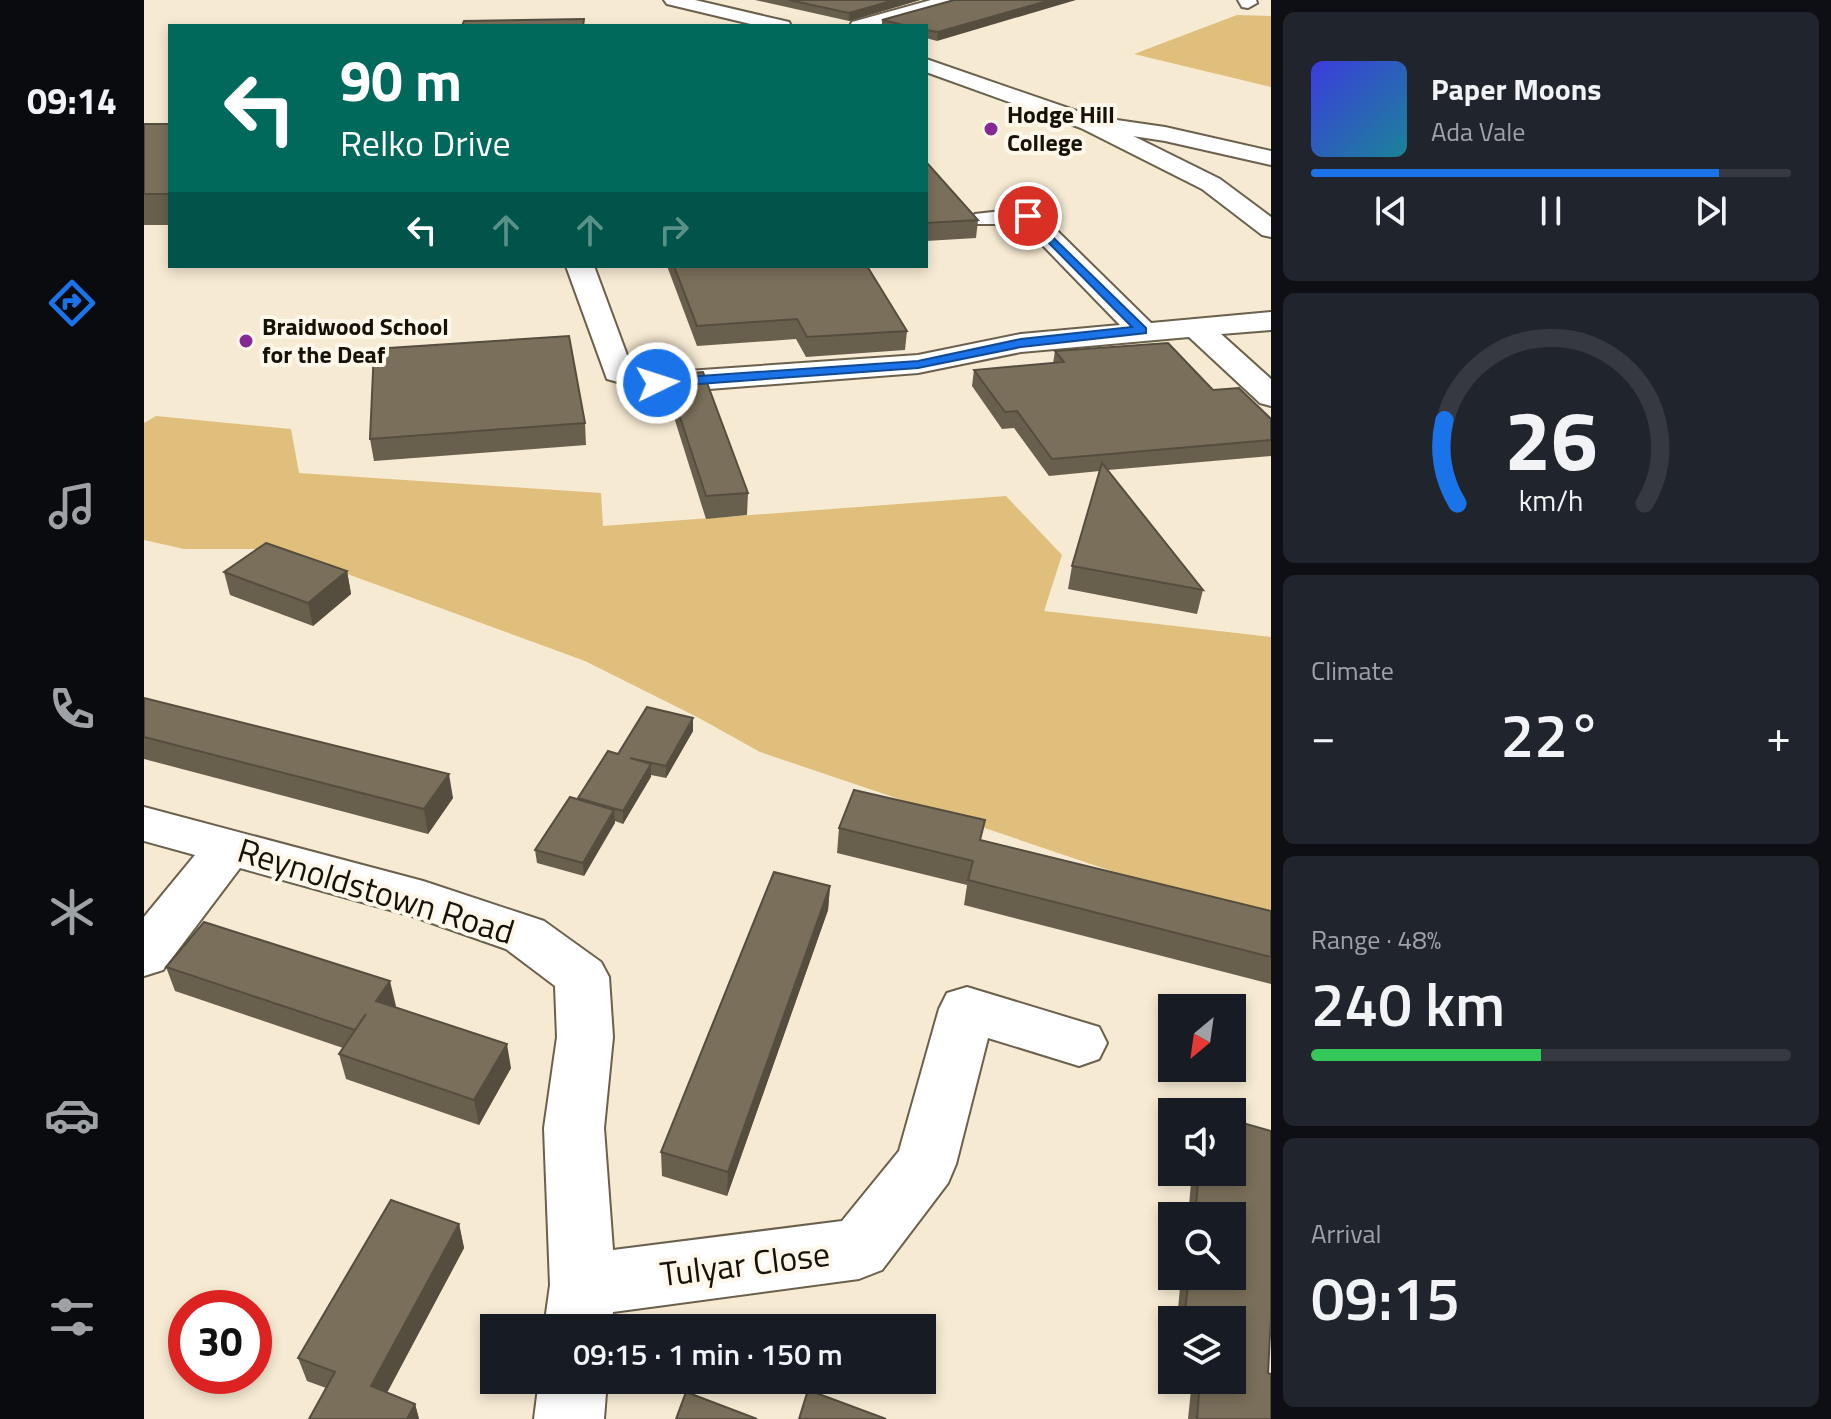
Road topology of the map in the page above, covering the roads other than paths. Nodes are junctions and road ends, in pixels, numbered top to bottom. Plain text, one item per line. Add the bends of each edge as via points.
1 (673, 0) edge
2 (950, 0) edge
3 (774, 24) edge
4 (866, 24) edge
5 (928, 66) edge
6 (1089, 123) junction
7 (1271, 158) edge
8 (1271, 167) edge
9 (1211, 184) junction
10 (984, 219) dead end
11 (1271, 229) edge
12 (581, 268) edge
13 (1271, 321) edge
14 (1196, 328) junction
15 (1141, 330) junction
16 (1271, 396) edge
17 (144, 824) edge
18 (229, 847) junction
19 (144, 955) edge
20 (1079, 1043) dead end
21 (580, 1306) edge
22 (572, 1394) edge
23 (569, 1419) edge

1 - 3 street
2 - 4 street
5 - 6 street
6 - 7 street
6 - 9 street
8 - 9 street
9 - 11 street
10 - 15 street via 1028,216
12 - 15 street via 618,372 657,383 918,364 1021,343
13 - 14 street
14 - 15 street
14 - 16 street
17 - 18 street, Reynoldstown Road
18 - 19 street
18 - 21 street, Reynoldstown Road via 423,900 525,935 582,977 585,1037 574,1128
20 - 21 street, Tulyar Close via 967,1009 926,1164 859,1249
22 - 23 street

